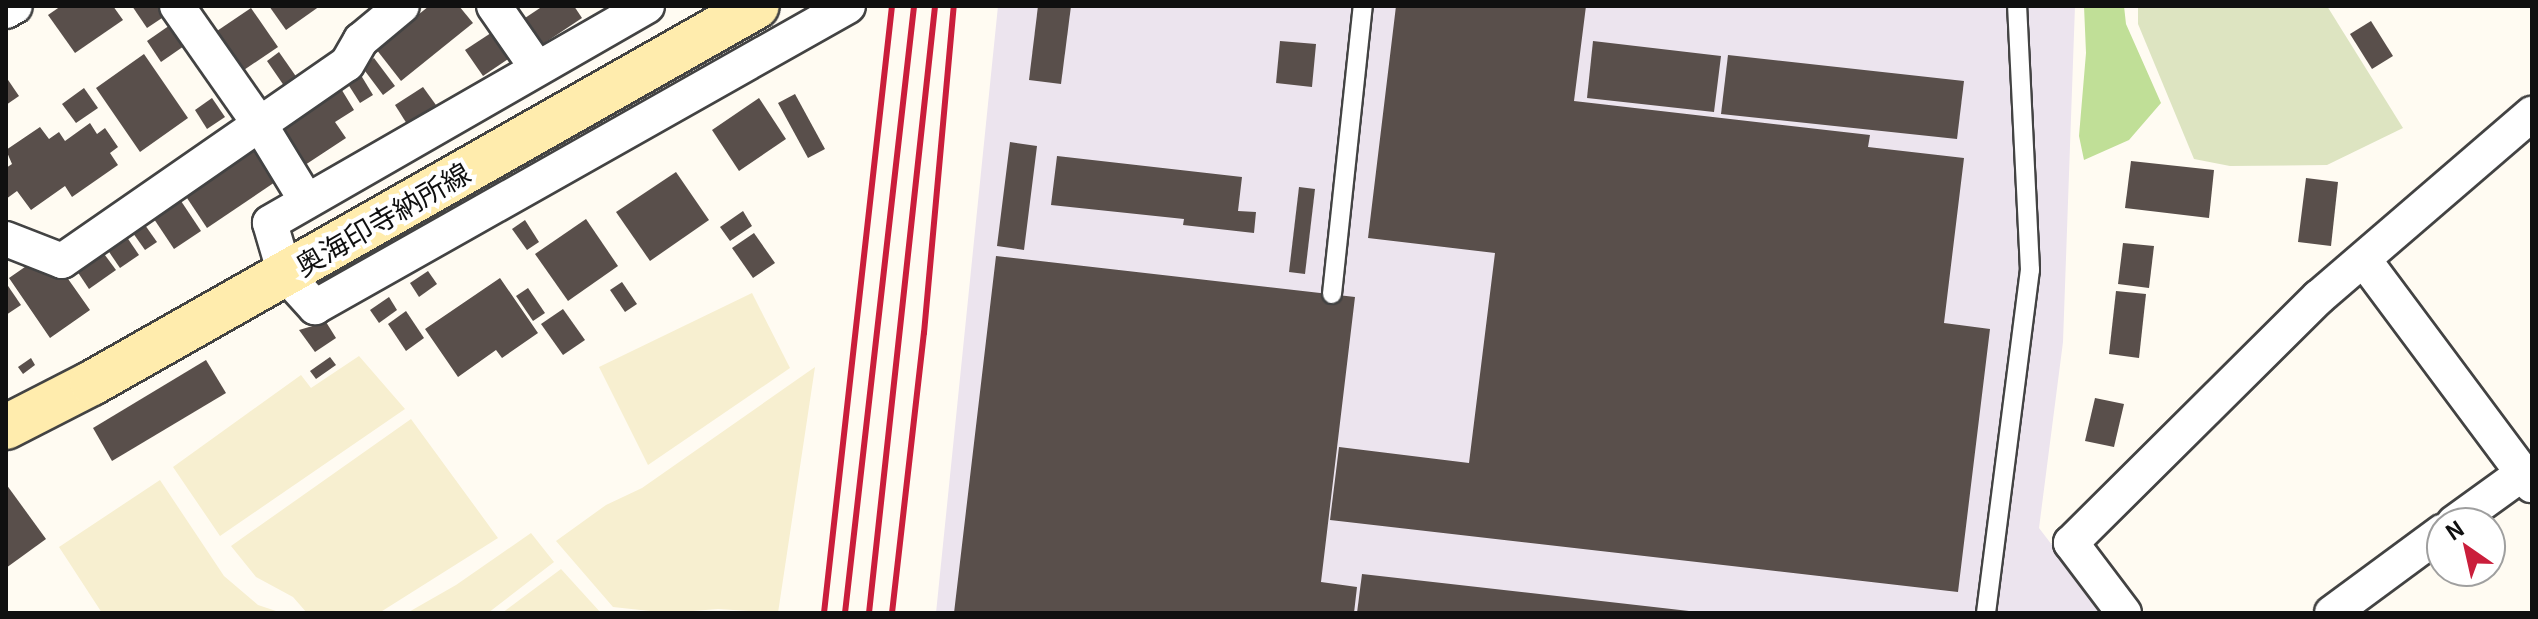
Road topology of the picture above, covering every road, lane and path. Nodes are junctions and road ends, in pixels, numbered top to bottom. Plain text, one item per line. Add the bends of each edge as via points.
1 (15, 6) edge
2 (177, 6) edge
3 (402, 6) edge
4 (494, 6) edge
5 (647, 6) edge
6 (757, 6) edge
7 (848, 6) edge
8 (1363, 6) edge
9 (2017, 6) edge
10 (6, 11) edge
11 (537, 68) junction
12 (259, 123) junction
13 (2527, 130) edge
14 (306, 200) junction
15 (6, 239) edge
16 (2364, 260) junction
17 (285, 274) junction
18 (1332, 294) dead end
19 (6, 427) edge
20 (2527, 479) edge
21 (2481, 507) edge
22 (2426, 544) edge
23 (1986, 613) edge
24 (2124, 613) edge
25 (2332, 613) edge

1 - 10 street
2 - 12 street
3 - 12 street via 361,40 347,64
4 - 11 street
5 - 11 street
6 - 17 main road, 奥海印寺納所線
7 - 17 street via 315,307
8 - 18 lane
9 - 23 lane via 2030,270
11 - 14 street
12 - 14 street
12 - 15 street via 62,261
13 - 16 street
14 - 17 street via 270,223
16 - 20 street
16 - 24 street via 2319,297 2071,543
17 - 19 main road, 奥海印寺納所線
20 - 21 street
22 - 25 street

